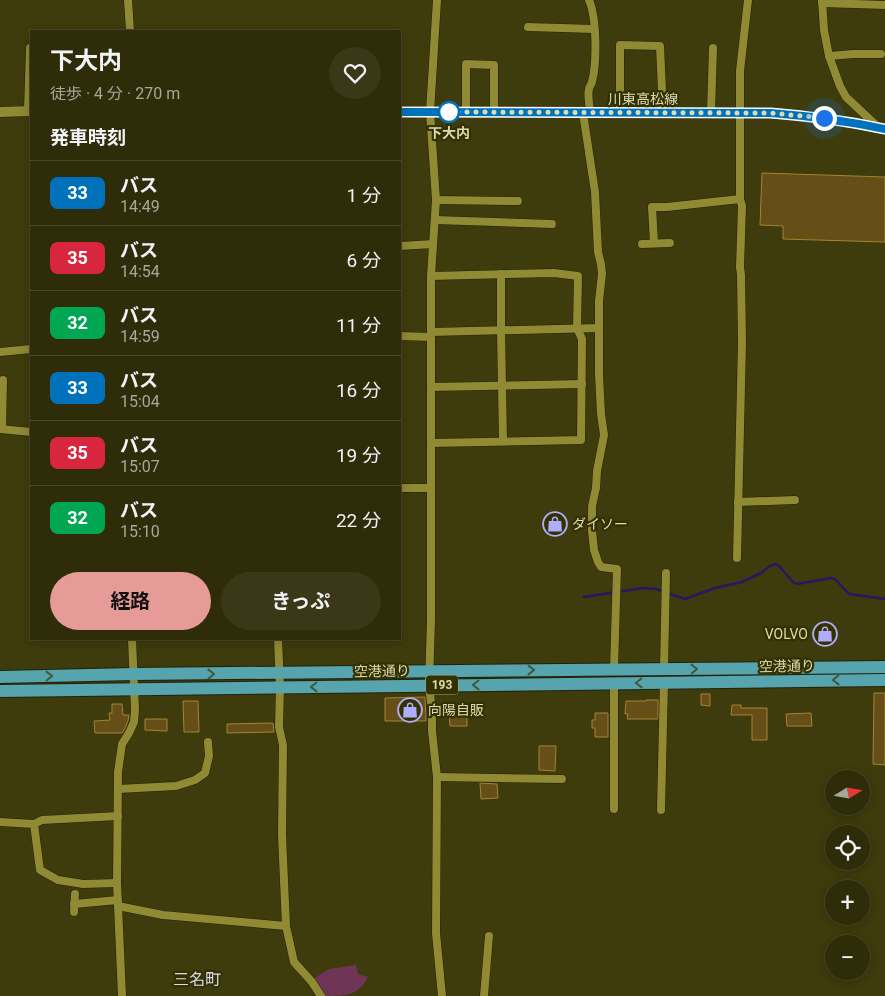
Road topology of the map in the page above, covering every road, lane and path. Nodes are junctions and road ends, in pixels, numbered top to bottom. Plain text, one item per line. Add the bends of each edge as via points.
1 (128, 0) edge
2 (437, 0) edge
3 (589, 0) edge
4 (748, 0) edge
5 (822, 2) edge
6 (860, 2) edge
7 (885, 5) edge
8 (528, 27) dead end
9 (594, 29) junction
10 (130, 30) edge
11 (30, 48) dead end
12 (713, 48) dead end
13 (881, 54) dead end
14 (829, 56) junction
15 (30, 111) edge
16 (0, 112) edge
17 (401, 112) edge
18 (430, 112) junction
19 (466, 112) junction
20 (494, 113) junction
21 (586, 113) junction
22 (620, 113) junction
23 (663, 113) junction
24 (711, 113) junction
25 (740, 113) junction
26 (882, 128) edge
27 (740, 199) junction
28 (436, 200) junction
29 (518, 201) dead end
30 (435, 220) junction
31 (552, 224) dead end
32 (654, 243) junction
33 (670, 243) dead end
34 (433, 244) junction
35 (642, 244) dead end
36 (401, 246) edge
37 (501, 274) junction
38 (431, 276) junction
39 (578, 328) junction
40 (599, 328) junction
41 (501, 330) junction
42 (431, 334) junction
43 (401, 336) edge
44 (30, 349) edge
45 (0, 352) edge
46 (3, 380) dead end
47 (582, 384) junction
48 (502, 386) junction
49 (431, 387) junction
50 (1, 429) edge
51 (30, 432) edge
52 (503, 441) junction
53 (431, 443) junction
54 (401, 488) edge
55 (431, 488) junction
56 (795, 500) dead end
57 (738, 502) junction
58 (737, 558) dead end
59 (666, 573) dead end
60 (132, 640) edge
61 (278, 640) edge
62 (885, 667) edge
63 (664, 669) junction
64 (614, 670) junction
65 (430, 671) junction
66 (279, 673) junction
67 (134, 674) junction
68 (0, 677) edge
69 (885, 680) edge
70 (664, 682) junction
71 (614, 683) junction
72 (429, 685) junction
73 (280, 687) junction
74 (134, 689) junction
75 (0, 692) edge
76 (208, 742) dead end
77 (437, 776) junction
78 (562, 779) dead end
79 (118, 789) junction
80 (614, 809) dead end
81 (662, 810) dead end
82 (118, 816) junction
83 (0, 822) edge
84 (34, 824) junction
85 (117, 883) junction
86 (74, 894) dead end
87 (118, 903) junction
88 (286, 926) junction
89 (489, 936) dead end
90 (122, 996) edge
91 (321, 996) edge
92 (442, 996) edge
93 (484, 996) edge

1 - 10 street
2 - 18 street
3 - 9 street
4 - 25 street via 740,71
5 - 6 street
5 - 14 street
6 - 7 street
8 - 9 street
9 - 21 street via 595,58
11 - 15 street
12 - 24 street
13 - 14 street
14 - 26 street via 846,97
15 - 16 main road
17 - 18 main road, 川東高松線
18 - 19 main road, 川東高松線
18 - 28 street
19 - 20 main road, 川東高松線
19 - 20 street via 466,64 494,65
20 - 21 main road, 川東高松線
21 - 22 main road, 川東高松線
21 - 40 street via 602,274
22 - 23 main road, 川東高松線
22 - 23 street via 620,45 660,46
23 - 24 main road, 川東高松線
24 - 25 main road, 川東高松線
25 - 26 main road, 川東高松線 via 810,116
25 - 27 street
27 - 32 street via 652,207
27 - 57 street via 742,343
28 - 29 street
28 - 30 street
30 - 31 street
30 - 34 street
32 - 33 street
32 - 35 street
34 - 36 street
34 - 38 street
37 - 38 street
37 - 39 street via 578,276
37 - 41 street
38 - 42 street
39 - 40 street
39 - 41 street
39 - 47 street via 582,339
40 - 64 street via 604,435 592,506 592,531 594,550 601,567 617,569
41 - 42 street
41 - 48 street
42 - 43 street
42 - 49 street
44 - 45 street
46 - 50 street
47 - 48 street
47 - 52 street via 581,440
48 - 49 street
48 - 52 street
49 - 53 street
50 - 51 street
52 - 53 street
53 - 55 street
54 - 55 street
55 - 65 street
56 - 57 street
57 - 58 street
59 - 63 street
60 - 67 street
61 - 66 street
63 -> 62 highway, 空港通り / 193
63 - 64 highway, 空港通り / 193
65 -> 64 highway, 空港通り / 193
65 - 66 highway, 空港通り / 193
65 - 72 street
67 -> 66 highway, 空港通り / 193
66 - 73 street
68 -> 67 highway, 空港通り / 193
67 - 74 street
69 -> 70 highway, 空港通り / 193
70 -> 71 highway, 空港通り / 193
70 - 81 street
71 -> 72 highway, 空港通り / 193
71 - 80 street
72 -> 73 highway, 空港通り / 193
72 - 77 street
73 - 74 highway, 空港通り / 193
73 - 88 street
74 - 75 highway, 空港通り / 193
74 - 79 street via 134,722 122,744
76 - 79 street via 205,774 194,780 176,786
77 - 78 street
77 - 92 street via 436,933
79 - 82 street
82 - 84 street via 42,820
82 - 85 street
83 - 84 street
84 - 85 street via 40,870 58,880 84,884
85 - 87 street
86 - 87 street via 74,908
87 - 88 street via 163,915
87 - 90 street
88 - 91 street via 294,962
89 - 93 street

